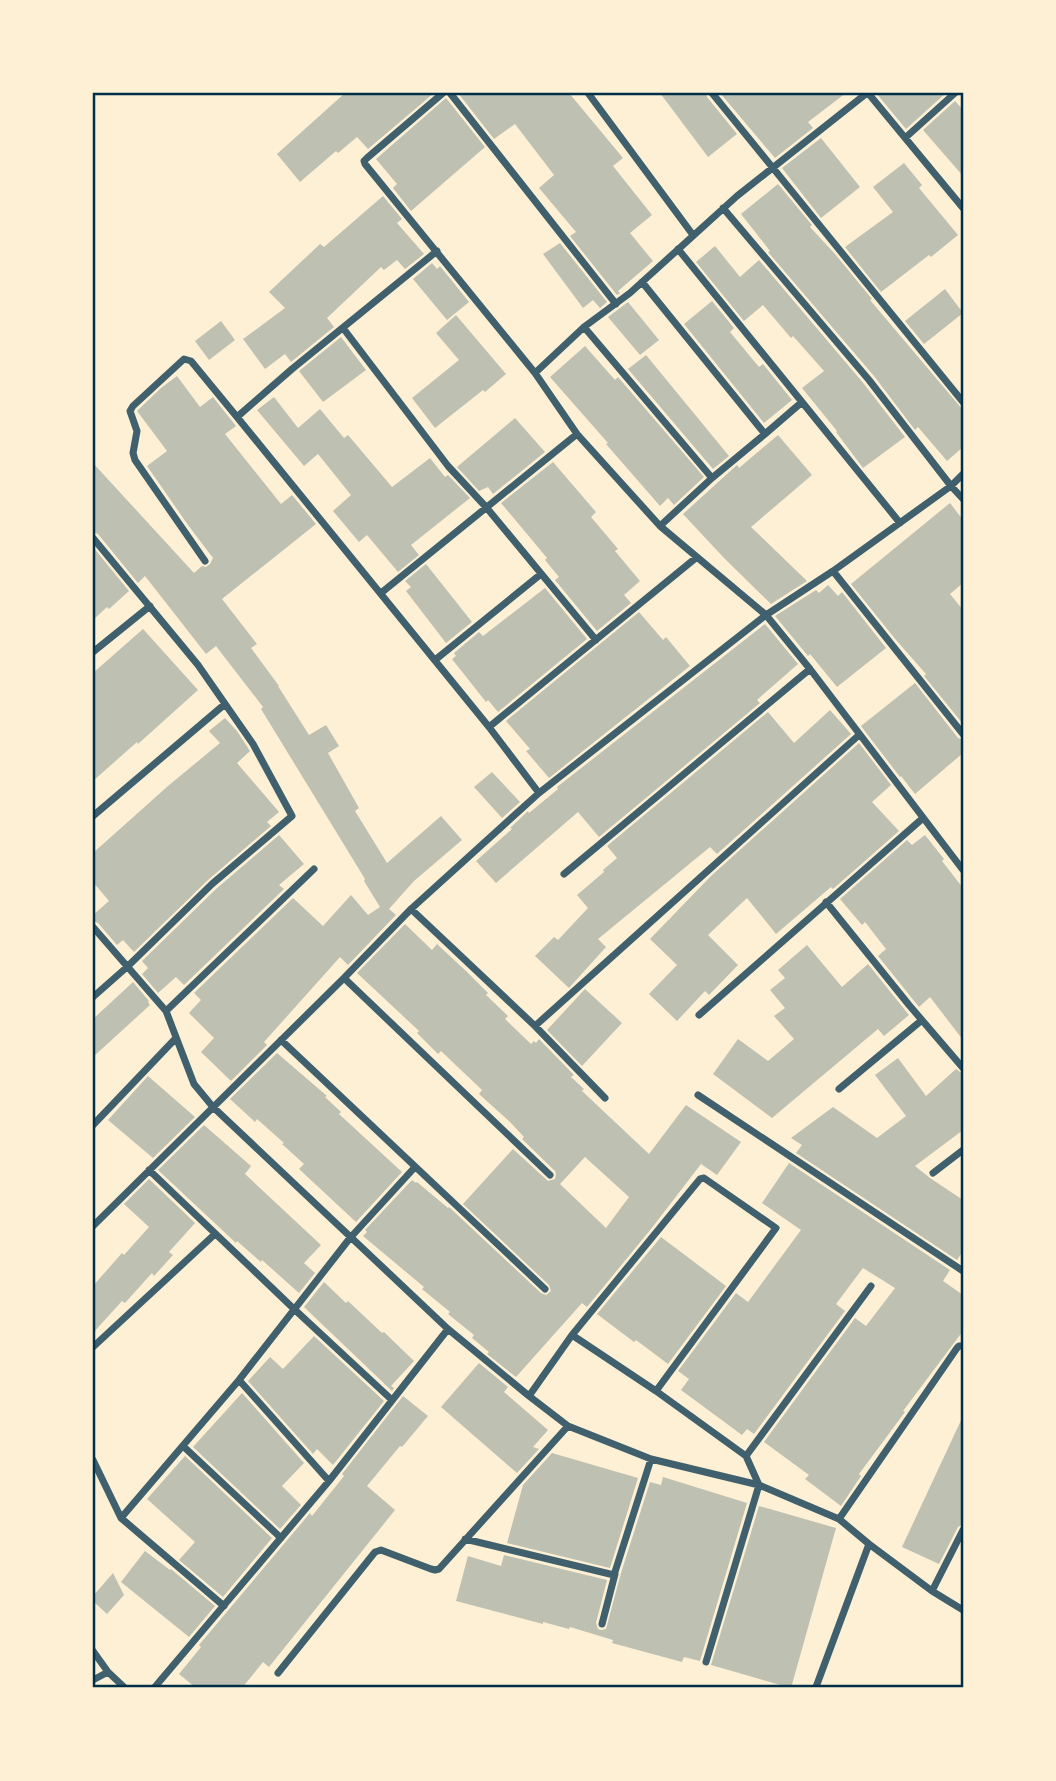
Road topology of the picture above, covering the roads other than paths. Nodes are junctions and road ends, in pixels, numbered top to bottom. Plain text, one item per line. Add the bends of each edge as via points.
1 (443, 93) edge
2 (450, 93) edge
3 (588, 93) edge
4 (712, 93) edge
5 (868, 93) edge
6 (955, 93) edge
7 (905, 138) junction
8 (772, 167) junction
9 (723, 208) junction
10 (963, 208) edge
11 (693, 236) junction
12 (678, 249) junction
13 (437, 251) junction
14 (642, 282) junction
15 (616, 304) junction
16 (584, 327) junction
17 (343, 328) junction
18 (535, 373) junction
19 (802, 402) junction
20 (963, 402) edge
21 (237, 417) junction
22 (577, 434) junction
23 (765, 434) junction
24 (963, 474) edge
25 (712, 478) junction
26 (950, 486) junction
27 (963, 499) edge
28 (486, 507) junction
29 (900, 523) junction
30 (660, 526) junction
31 (93, 538) edge
32 (697, 557) junction
33 (205, 561) dead end
34 (833, 571) junction
35 (541, 574) junction
36 (381, 593) junction
37 (150, 606) junction
38 (766, 615) junction
39 (596, 640) junction
40 (93, 652) edge
41 (435, 660) junction
42 (810, 669) junction
43 (225, 704) junction
44 (489, 727) junction
45 (963, 734) edge
46 (859, 735) junction
47 (539, 793) junction
48 (93, 816) edge
49 (923, 818) junction
50 (314, 869) dead end
51 (963, 870) edge
52 (564, 874) dead end
53 (826, 902) junction
54 (411, 909) junction
55 (93, 927) edge
56 (127, 967) junction
57 (344, 978) junction
58 (93, 997) edge
59 (166, 1011) junction
60 (699, 1014) dead end
61 (922, 1020) junction
62 (535, 1027) junction
63 (176, 1038) junction
64 (281, 1040) junction
65 (963, 1068) edge
66 (839, 1089) dead end
67 (698, 1095) dead end
68 (605, 1098) dead end
69 (213, 1107) junction
70 (93, 1125) edge
71 (963, 1150) edge
72 (415, 1167) junction
73 (149, 1170) junction
74 (933, 1173) dead end
75 (550, 1175) dead end
76 (93, 1226) edge
77 (215, 1234) junction
78 (350, 1238) junction
79 (963, 1271) edge
80 (871, 1286) dead end
81 (545, 1289) dead end
82 (294, 1309) junction
83 (448, 1329) junction
84 (572, 1335) junction
85 (963, 1346) edge
86 (93, 1347) edge
87 (239, 1380) junction
88 (656, 1391) junction
89 (529, 1396) junction
90 (392, 1400) junction
91 (568, 1426) junction
92 (183, 1446) junction
93 (746, 1456) junction
94 (651, 1459) junction
95 (93, 1460) edge
96 (329, 1481) junction
97 (759, 1485) junction
98 (121, 1518) junction
99 (839, 1519) junction
100 (963, 1530) edge
101 (281, 1538) junction
102 (465, 1539) junction
103 (869, 1544) junction
104 (615, 1574) junction
105 (932, 1591) junction
106 (224, 1606) junction
107 (963, 1610) edge
108 (602, 1624) dead end
109 (93, 1651) edge
110 (706, 1662) dead end
111 (108, 1672) junction
112 (278, 1673) dead end
113 (93, 1680) edge
114 (816, 1687) edge
115 (124, 1688) edge
116 (154, 1688) edge

1 - 13 street via 364,161
2 - 15 street
3 - 11 street
4 - 8 street
5 - 7 street
5 - 8 street
6 - 7 street
7 - 10 street
8 - 9 street
8 - 20 street
9 - 11 street
9 - 26 street via 869,380
11 - 12 street
12 - 14 street
12 - 19 street
13 - 17 street
13 - 18 street
14 - 15 street
14 - 23 street
15 - 16 street
16 - 18 street
16 - 25 street
17 - 21 street
17 - 28 street via 448,466
18 - 22 street
19 - 23 street
19 - 29 street
21 - 33 street via 188,359 130,411 137,431 135,460
21 - 36 street
22 - 28 street
22 - 30 street
23 - 25 street
24 - 26 street
25 - 30 street
26 - 27 street
26 - 29 street
28 - 35 street
28 - 36 street
29 - 34 street
30 - 32 street
31 - 37 street
32 - 38 street
32 - 39 street
34 - 38 street
34 - 45 street
35 - 39 street
35 - 41 street
36 - 41 street
37 - 40 street
37 - 43 street
38 - 42 street
38 - 47 street
39 - 44 street
41 - 44 street
42 - 46 street
42 - 52 street
43 - 48 street
43 - 56 street via 292,816 212,884
44 - 47 street
46 - 49 street
46 - 62 street
47 - 54 street
49 - 51 street
49 - 53 street
50 - 59 street
53 - 60 street
53 - 61 street
54 - 57 street
54 - 62 street
55 - 56 street
56 - 58 street
56 - 59 street
57 - 64 street
57 - 75 street
59 - 63 street
61 - 65 street
61 - 66 street
62 - 68 street
63 - 69 street via 194,1084
63 - 70 street
64 - 69 street
64 - 72 street
67 - 79 street
69 - 73 street
69 - 78 street
71 - 74 street
72 - 78 street
72 - 81 street
73 - 76 street
73 - 77 street
77 - 82 street
77 - 86 street
78 - 82 street
78 - 83 street
80 - 93 street
82 - 87 street
82 - 90 street
83 - 89 street
83 - 90 street
84 - 88 street
84 - 88 street via 704,1178 776,1228
84 - 89 street
85 - 99 street via 957,1348
87 - 92 street
87 - 96 street
88 - 93 street
89 - 91 street
90 - 96 street
91 - 94 street
91 - 102 street
92 - 98 street
92 - 101 street
93 - 97 street
94 - 97 street
94 - 104 street
95 - 98 street
96 - 101 street
97 - 99 street
97 - 110 street
98 - 106 street
99 - 103 street
100 - 105 street
101 - 106 street
102 - 104 street
102 - 112 street via 435,1570 381,1550 375,1552
103 - 105 street
103 - 114 street
104 - 108 street
105 - 107 street
106 - 116 street
109 - 111 street
111 - 113 street
111 - 115 street

